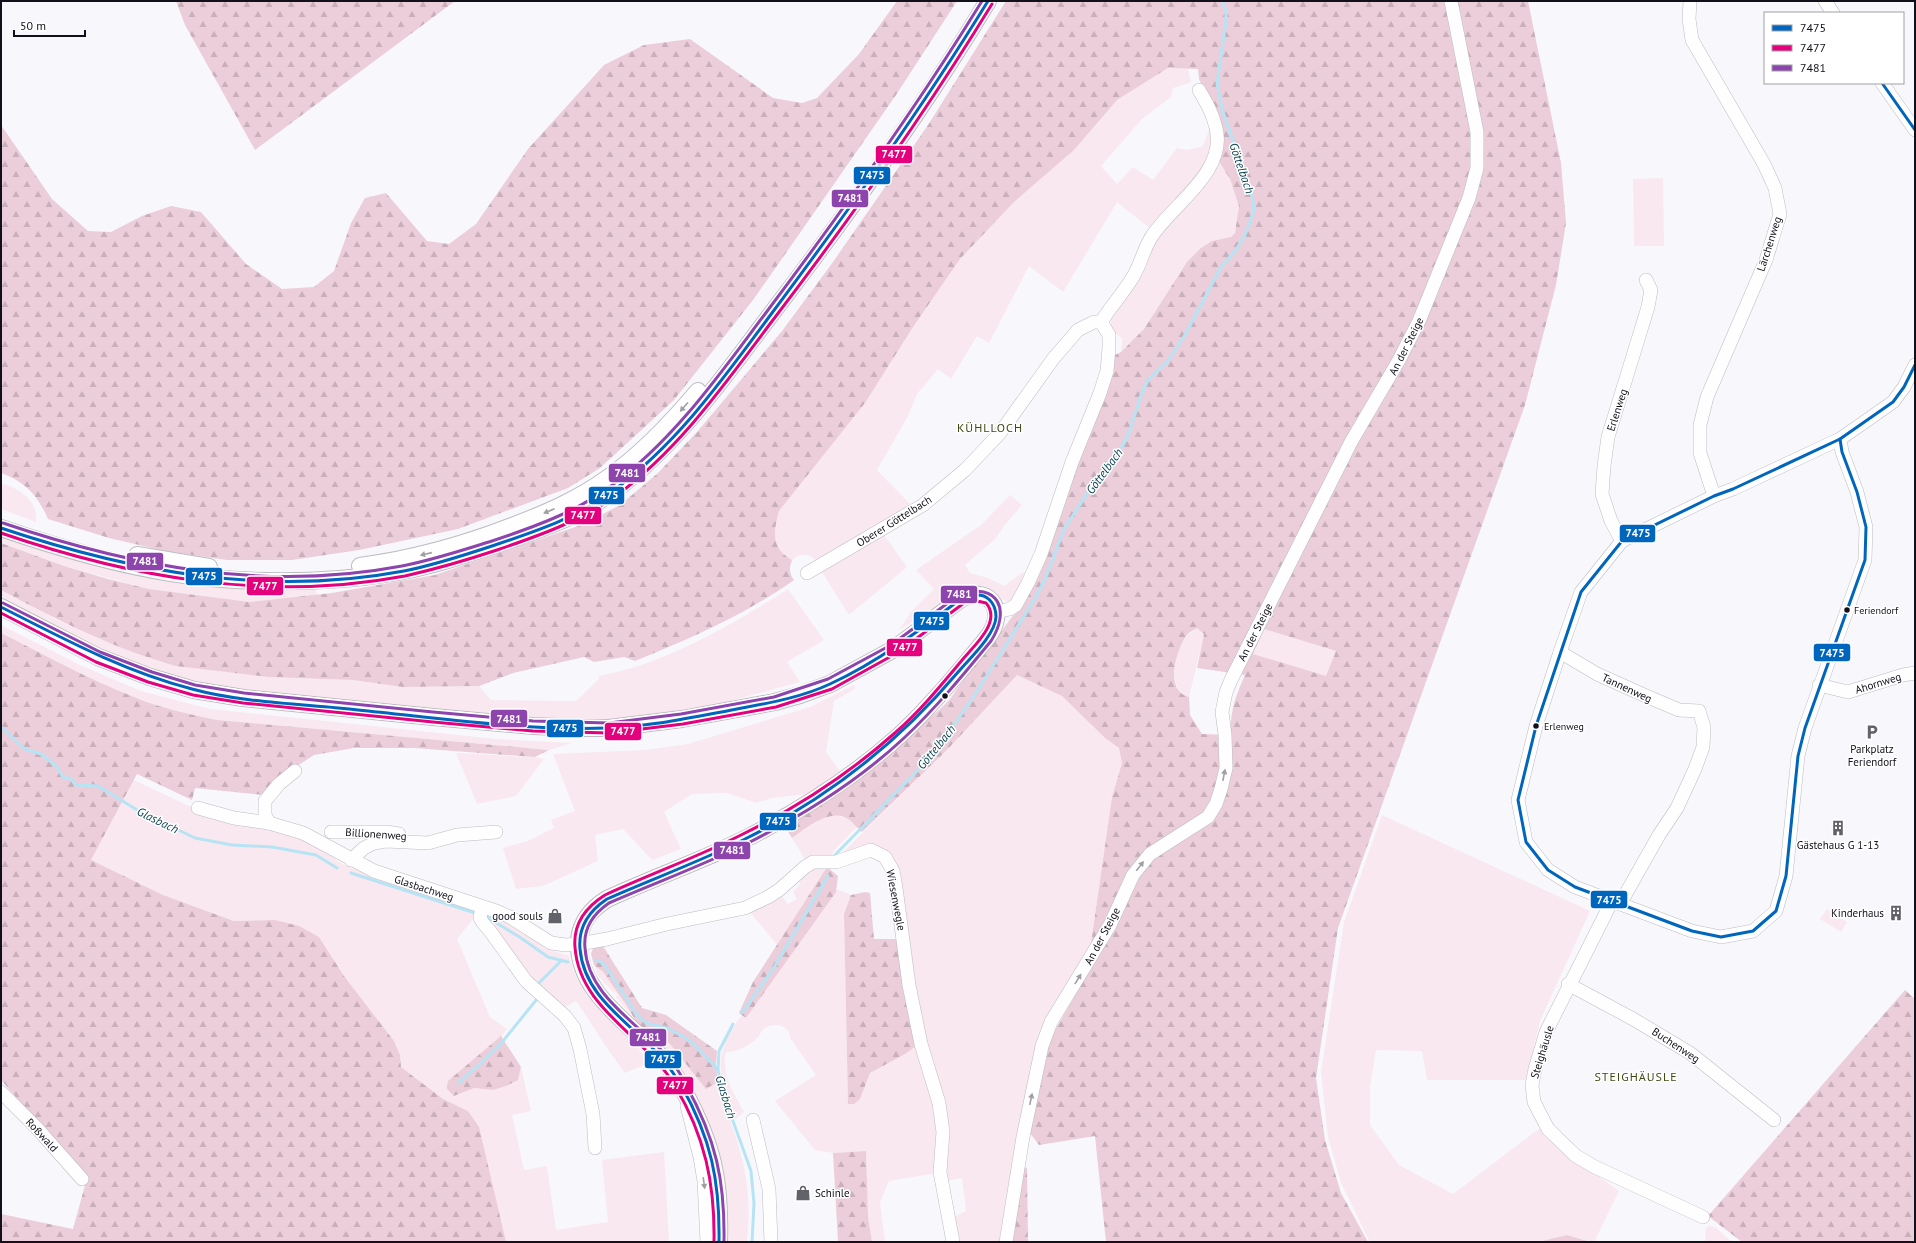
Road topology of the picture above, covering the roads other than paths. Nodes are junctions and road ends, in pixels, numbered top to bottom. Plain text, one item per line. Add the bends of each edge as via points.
1 (976, 1) edge
2 (988, 1) edge
3 (1451, 1) edge
4 (1690, 1) edge
5 (1825, 1) edge
6 (1832, 12) edge
7 (1883, 84) edge
8 (1198, 90) dead end
9 (1915, 130) edge
10 (1646, 280) dead end
11 (1101, 322) junction
12 (1915, 365) edge
13 (1910, 388) edge
14 (1840, 440) junction
15 (1714, 496) junction
16 (1, 517) edge
17 (1, 528) edge
18 (1622, 541) junction
19 (807, 573) dead end
20 (1, 607) edge
21 (996, 612) junction
22 (1, 619) edge
23 (1560, 652) junction
24 (1915, 673) edge
25 (1819, 684) junction
26 (775, 702) junction
27 (1699, 711) joint
28 (295, 770) dead end
29 (198, 808) dead end
30 (269, 823) junction
31 (331, 832) dead end
32 (496, 832) dead end
33 (417, 842) junction
34 (351, 860) junction
35 (1616, 902) junction
36 (482, 907) junction
37 (579, 944) junction
38 (1568, 984) junction
39 (684, 1090) junction
40 (1, 1092) edge
41 (753, 1120) dead end
42 (1774, 1120) dead end
43 (595, 1148) dead end
44 (82, 1179) dead end
45 (1703, 1217) dead end
46 (707, 1242) edge
47 (719, 1242) edge
48 (771, 1242) edge
49 (953, 1242) edge
50 (1006, 1242) edge

1 -> 16 main road via 949,48 863,173 725,358 681,411 643,450 574,500 479,538 431,553 384,563 297,571 210,567 141,556 44,532
2 - 17 main road via 873,177 733,364 690,418 654,456 616,490 582,512 530,533 435,564 391,573 301,581 172,573 66,549
50 -> 3 street, An der Steige via 1022,1137 1042,1046 1051,1022 1110,925 1133,875 1150,854 1208,818 1216,804 1226,768 1223,706 1231,680 1351,442 1416,328 1469,198 1477,168 1477,132
4 - 15 street, Lärchenweg via 1692,40 1764,164 1775,188 1780,214 1766,260 1707,397 1700,425 1700,453
5 - 6 street
7 - 9 street
8 - 11 street via 1211,111 1217,129 1218,143 1211,164 1194,189 1151,237 1134,276
10 - 18 street, Erlenweg via 1651,290 1648,306 1608,437 1604,466 1602,494 1610,520
11 - 19 street, Oberer Göttelbach via 1094,322 1078,330 1053,359 1000,433 965,470 923,505
11 - 21 street via 1109,335 1109,348 1100,393 1028,583 1016,605
12 - 13 street
13 - 14 street
14 - 15 street
14 - 25 street via 1866,527 1865,560
15 - 18 street
18 - 23 street via 1581,592
20 - 26 main road via 98,657 129,670 194,690 243,698 533,726 584,728 664,722
21 - 26 main road via 986,597 967,596 953,603 894,649 830,684 800,696
21 - 37 main road via 997,620 991,633 955,677 900,734 870,760 839,783 763,830 607,899 593,909 585,920
22 - 26 main road via 125,680 165,694 219,705 301,714 510,733 607,738 658,733 721,722 750,714
23 - 27 street, Tannenweg via 1597,674 1646,696 1679,710
23 - 35 street via 1536,726 1518,800 1526,842 1548,870 1575,887
24 - 25 street, Ahornweg via 1848,692
25 - 35 street via 1804,728 1798,756 1786,876 1776,911 1753,931 1721,937 1692,931
27 - 35 street, Steighäusle via 1704,727 1703,747 1695,769 1677,808
28 - 30 street via 265,801 265,815
29 - 30 street, Glasbachweg via 234,818
30 - 34 street, Glasbachweg via 303,833
31 - 33 street, Billionenweg via 386,832 414,837
32 - 33 street, Billionenweg via 471,834 428,843
33 - 34 street, Billionenweg via 374,843
34 - 36 street, Glasbachweg via 374,871
35 - 38 street, Steighäusle
36 - 37 street, Glasbachweg via 510,917 551,943
36 - 43 street via 480,918 526,981 565,1016 574,1028 591,1107
37 - 39 main road via 584,968 591,984 625,1023 661,1058
37 - 49 street, Wiesenwegle via 745,908 774,894 813,862 836,862 871,850 884,857 893,871 909,985 921,1044 939,1103 942,1132 940,1172
38 - 42 street, Buchenweg via 1690,1053
38 - 45 street, Steighäusle via 1546,1032 1532,1086 1534,1102 1548,1129 1565,1147 1595,1167
39 -> 46 street via 703,1175
39 - 47 main road via 699,1121 718,1180
40 - 44 street, Roßwald
41 - 48 street via 769,1189

